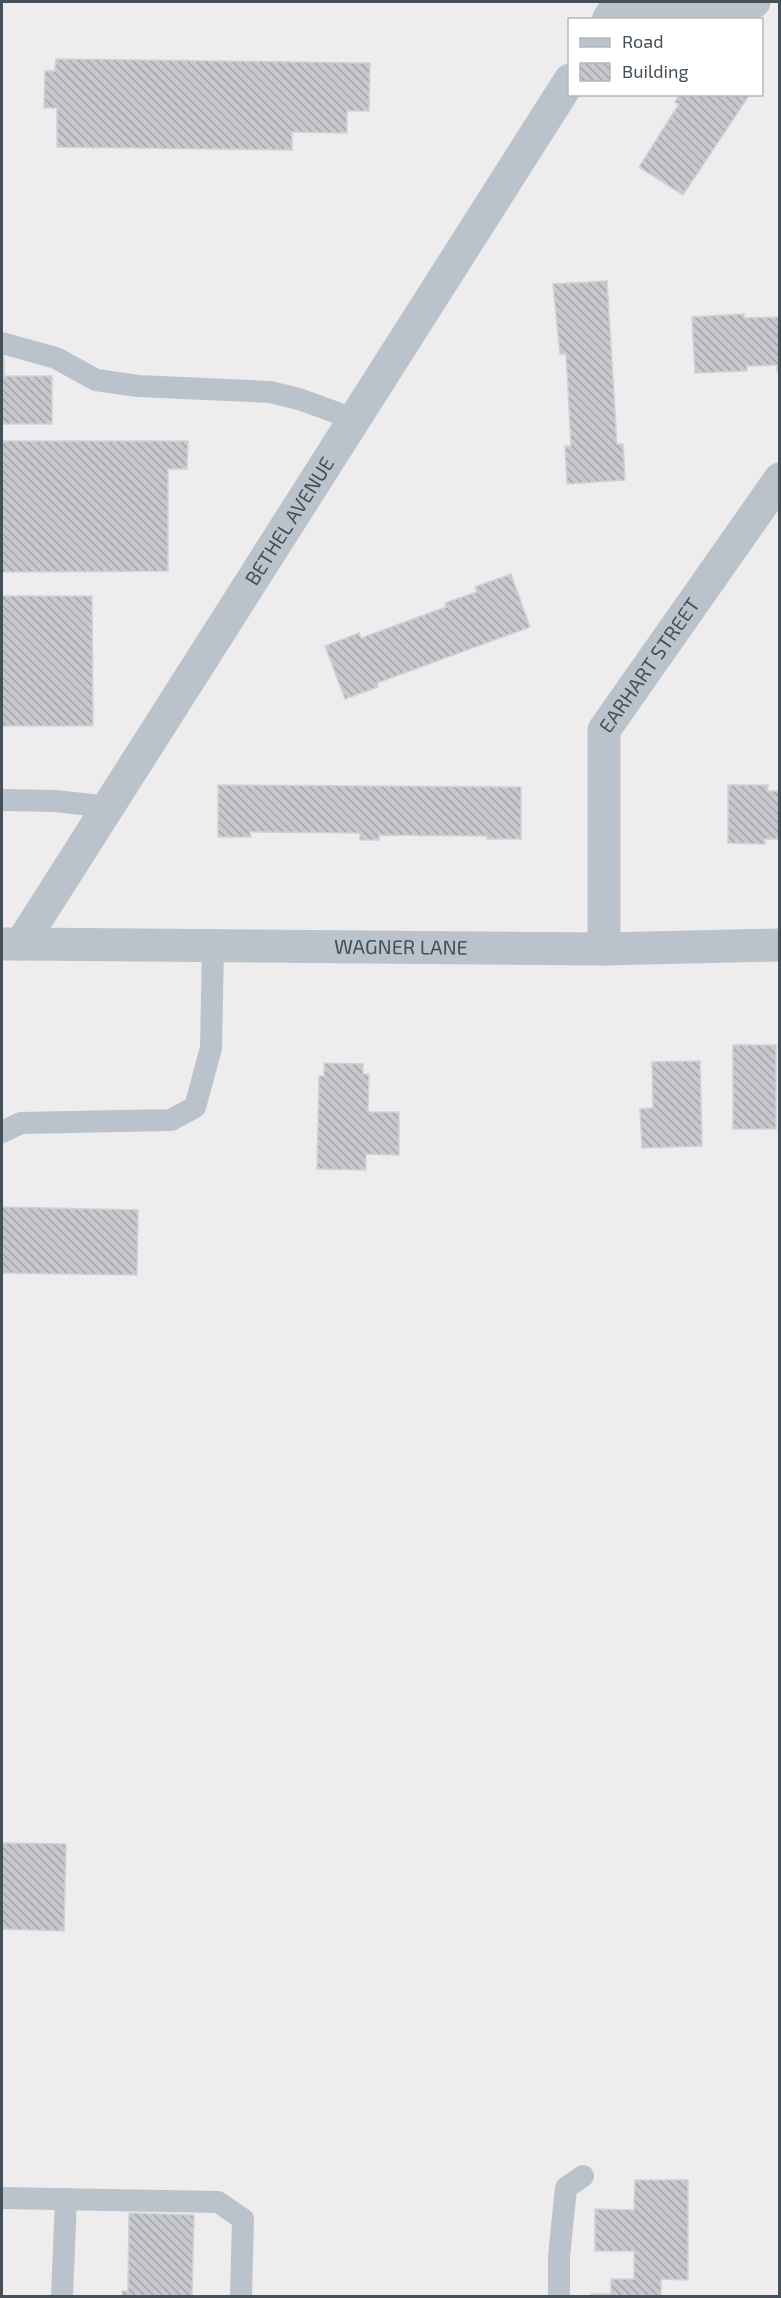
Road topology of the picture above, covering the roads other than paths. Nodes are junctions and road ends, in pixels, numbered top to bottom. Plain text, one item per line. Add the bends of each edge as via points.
1 (619, 2) edge
2 (754, 2) edge
3 (609, 18) edge
4 (630, 18) edge
5 (568, 83) edge
6 (2, 343) edge
7 (354, 418) junction
8 (780, 479) edge
9 (2, 800) edge
10 (108, 807) junction
11 (11, 944) edge
12 (780, 945) edge
13 (213, 946) junction
14 (604, 949) junction
15 (2, 1132) edge
16 (583, 2176) dead end
17 (2, 2198) edge
18 (66, 2199) junction
19 (63, 2296) edge
20 (241, 2296) edge
21 (559, 2296) edge

1 - 3 street
2 - 4 street
5 - 7 street, BETHEL AVENUE
6 - 7 lane via 56,358 96,380 270,393
7 - 10 street, BETHEL AVENUE
8 - 14 street, EARHART STREET via 604,730
9 - 10 lane
10 - 11 street, BETHEL AVENUE
11 - 13 street, WAGNER LANE
12 - 14 street, WAGNER LANE
13 - 14 street, WAGNER LANE
13 - 15 lane via 211,1048 195,1107 171,1120 21,1122
16 - 21 lane via 566,2188
17 - 18 lane
18 - 19 lane
18 - 20 lane via 219,2202 243,2219

